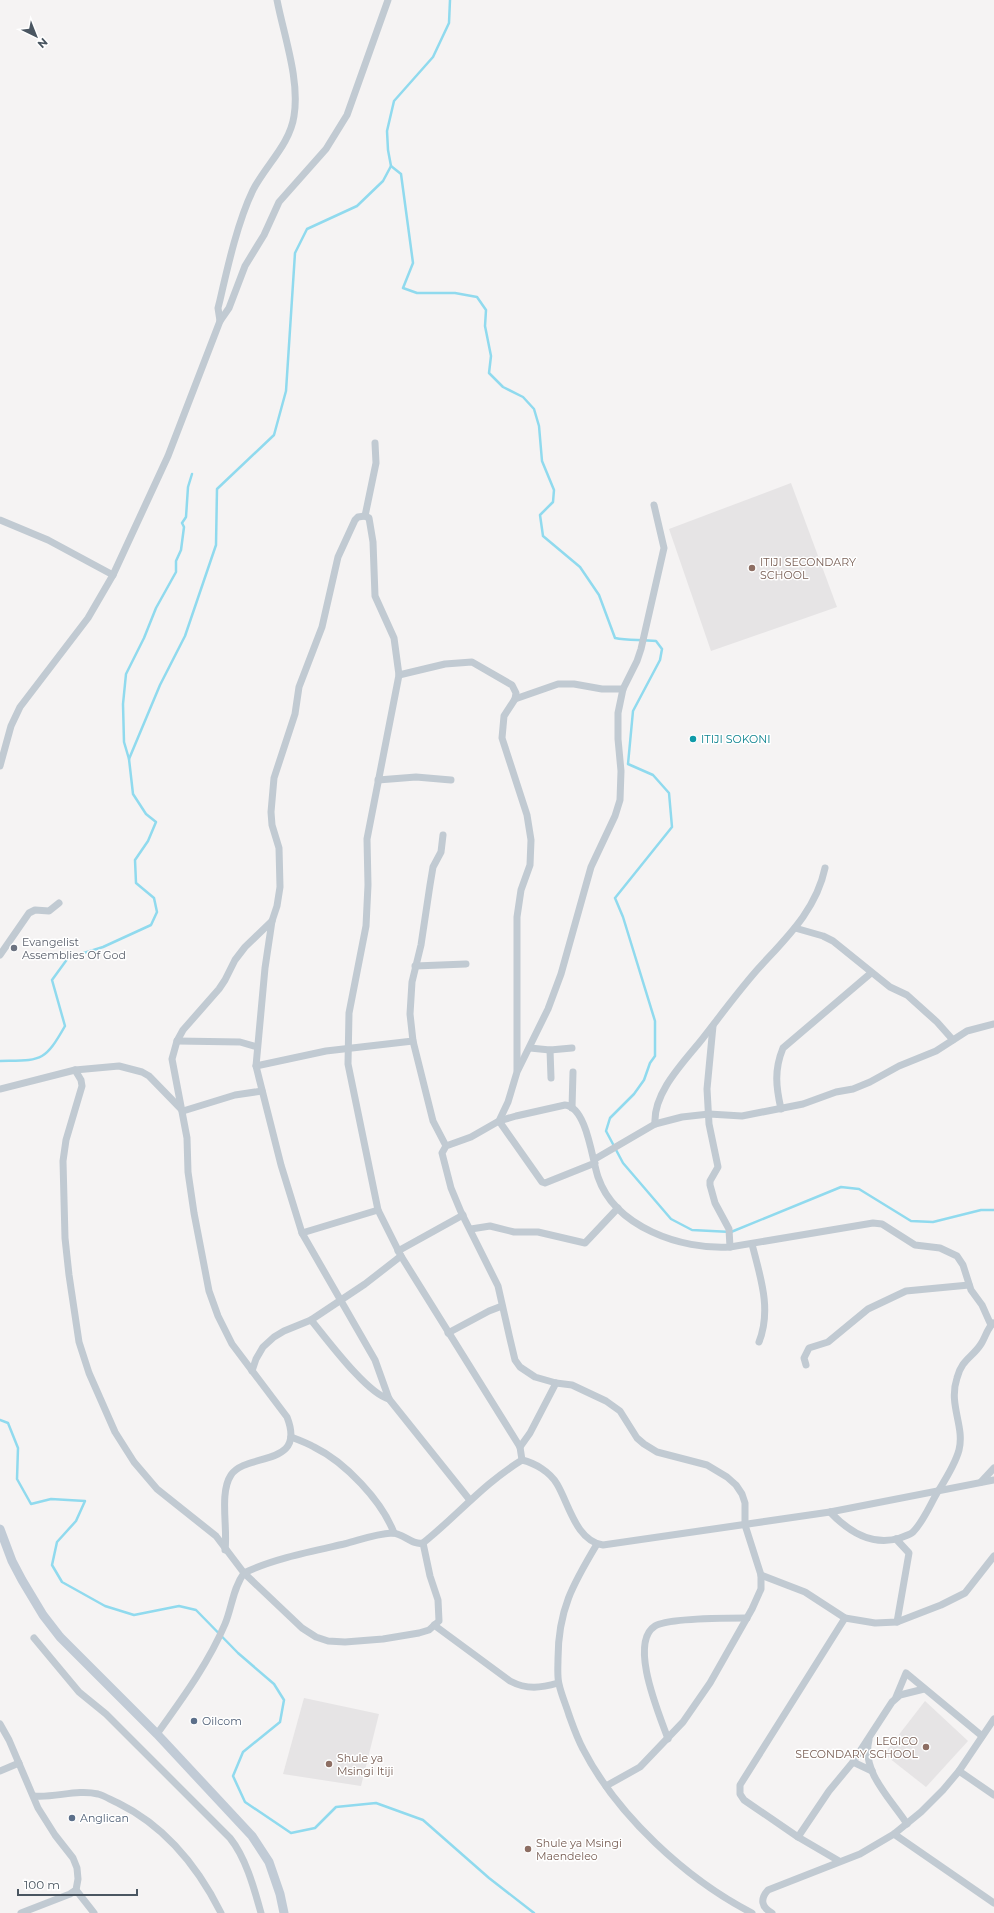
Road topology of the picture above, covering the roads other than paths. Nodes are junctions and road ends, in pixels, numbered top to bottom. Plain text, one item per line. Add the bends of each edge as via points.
1 (277, 0) edge
2 (388, 0) edge
3 (220, 321) junction
4 (375, 443) dead end
5 (654, 505) dead end
6 (365, 516) junction
7 (0, 520) edge
8 (113, 575) junction
9 (399, 675) junction
10 (623, 689) junction
11 (515, 699) junction
12 (0, 766) edge
13 (378, 780) junction
14 (451, 780) dead end
15 (444, 835) dead end
16 (826, 868) dead end
17 (59, 903) dead end
18 (272, 921) junction
19 (795, 928) junction
20 (0, 955) edge
21 (466, 964) dead end
22 (415, 966) junction
23 (871, 973) junction
24 (994, 1024) edge
25 (713, 1026) junction
26 (953, 1040) junction
27 (177, 1041) junction
28 (413, 1041) junction
29 (257, 1047) junction
30 (530, 1048) junction
31 (572, 1048) dead end
32 (347, 1050) junction
33 (550, 1050) junction
34 (256, 1066) junction
35 (75, 1070) junction
36 (517, 1072) junction
37 (573, 1072) dead end
38 (551, 1078) dead end
39 (0, 1089) edge
40 (262, 1091) junction
41 (572, 1108) junction
42 (781, 1109) junction
43 (183, 1111) junction
44 (709, 1114) junction
45 (499, 1121) junction
46 (655, 1124) junction
47 (446, 1146) junction
48 (595, 1161) junction
49 (618, 1208) junction
50 (378, 1210) junction
51 (463, 1215) junction
52 (471, 1229) junction
53 (302, 1233) junction
54 (752, 1244) junction
55 (730, 1247) junction
56 (399, 1253) junction
57 (969, 1285) junction
58 (340, 1300) junction
59 (502, 1306) junction
60 (311, 1320) junction
61 (992, 1323) edge
62 (448, 1333) junction
63 (759, 1342) dead end
64 (806, 1365) dead end
65 (252, 1371) junction
66 (556, 1383) junction
67 (389, 1399) junction
68 (291, 1437) junction
69 (520, 1447) junction
70 (522, 1460) junction
71 (994, 1468) edge
72 (994, 1480) edge
73 (981, 1482) junction
74 (939, 1490) junction
75 (469, 1499) junction
76 (830, 1512) junction
77 (746, 1525) junction
78 (0, 1529) edge
79 (394, 1533) junction
80 (896, 1539) junction
81 (423, 1543) junction
82 (597, 1544) junction
83 (0, 1545) edge
84 (225, 1550) junction
85 (8, 1551) junction
86 (994, 1556) edge
87 (244, 1572) junction
88 (761, 1576) junction
89 (747, 1618) junction
90 (845, 1618) junction
91 (897, 1622) junction
92 (434, 1625) junction
93 (34, 1638) dead end
94 (558, 1683) junction
95 (924, 1689) junction
96 (896, 1697) junction
97 (994, 1719) edge
98 (0, 1724) edge
99 (157, 1734) junction
100 (871, 1734) junction
101 (982, 1736) junction
102 (668, 1739) junction
103 (853, 1762) junction
104 (19, 1763) junction
105 (0, 1771) edge
106 (959, 1771) junction
107 (872, 1772) junction
108 (606, 1786) junction
109 (994, 1794) edge
110 (34, 1796) junction
111 (907, 1824) junction
112 (894, 1834) junction
113 (798, 1837) junction
114 (838, 1861) junction
115 (76, 1890) junction
116 (994, 1903) edge
117 (766, 1912) edge
118 (21, 1913) edge
119 (94, 1913) edge
120 (221, 1913) edge
121 (261, 1913) edge
122 (284, 1913) edge
123 (752, 1913) edge

1 - 3 street via 291,62 295,116 286,140 263,173 247,204 218,308
2 - 3 street via 346,115 326,149 279,202 264,235 245,266 229,308
3 - 8 street via 168,456
4 - 6 street via 376,463
5 - 10 street via 664,548 641,649
6 - 9 street via 368,518 372,542 375,596 394,638
6 - 18 street via 355,520 338,557 322,627 299,687 295,714 274,778 271,812 279,848 280,870 277,906
7 - 8 street via 48,540
8 - 12 street via 88,618 20,707 11,726
9 - 11 street via 445,664 472,662 512,685 516,693
9 - 13 street
10 - 11 street via 558,684
10 - 30 street via 617,723 621,770 620,800 591,867 561,974
11 - 36 street via 504,716 502,738 527,815 531,840 530,865 521,890 517,917
13 - 14 street via 416,777
13 - 32 street via 367,839 366,926 348,1013
15 - 22 street via 441,852 432,874 421,945
16 - 19 street via 819,891
17 - 20 street via 49,911 35,910 29,913
18 - 27 street via 245,947 222,985 199,1010
18 - 29 street
19 - 23 street via 823,936
19 - 25 street
21 - 22 street
22 - 28 street via 410,1014
23 - 26 street via 907,995
23 - 42 street via 783,1048 776,1073 776,1089
24 - 26 street via 967,1031
25 - 44 street via 708,1071
25 - 46 street via 672,1079 656,1107
26 - 42 street via 936,1051 899,1066 870,1082
27 - 29 street via 240,1042
27 - 43 street via 172,1059
28 - 32 street
28 - 47 street via 433,1121
29 - 34 street
30 - 33 street
30 - 36 street
31 - 33 street
32 - 34 street via 304,1055
32 - 50 street
33 - 38 street
34 - 40 street
35 - 39 street
35 - 43 street via 119,1066 142,1072
35 - 84 street via 82,1086 66,1140 63,1161 65,1238 74,1311 89,1373 115,1432 134,1462 157,1489 216,1536
36 - 45 street
37 - 41 street
40 - 43 street via 235,1095
40 - 53 street
41 - 45 street via 565,1105
41 - 48 street via 579,1117
42 - 44 street via 742,1116
43 - 65 street via 194,1214 209,1291 232,1344
44 - 46 street
44 - 55 street via 711,1138 718,1167 710,1185 728,1229
45 - 47 street via 471,1137
45 - 48 street via 542,1182 545,1183
46 - 48 street
47 - 51 street via 442,1153 451,1188
48 - 49 street via 598,1177
49 - 52 street via 585,1243 538,1232 514,1232 490,1226
49 - 55 street via 645,1228 677,1242
50 - 53 street
50 - 56 street
51 - 52 street
51 - 56 street
52 - 59 street via 498,1286
53 - 58 street
54 - 55 street
54 - 57 street via 849,1226 882,1224 914,1245 940,1248 958,1256
54 - 63 street via 764,1293 764,1330
56 - 58 street via 372,1279
56 - 62 street
57 - 61 street
57 - 64 street via 930,1290 912,1289 897,1294 868,1309 828,1342 809,1348 804,1358
58 - 60 street
58 - 67 street via 375,1360
59 - 62 street
59 - 66 street via 517,1364 535,1377
60 - 65 street via 284,1330 274,1337 263,1347
60 - 67 street via 350,1367 376,1392
61 - 74 street via 981,1345 960,1368 954,1389 954,1407 960,1434 959,1451
62 - 69 street
65 - 68 street via 287,1417 292,1429
66 - 69 street
66 - 77 street via 572,1385 616,1407 637,1438 650,1448 707,1466 727,1477 742,1494
67 - 75 street
68 - 79 street via 315,1447 349,1473 383,1509
68 - 84 street via 281,1452 262,1461 245,1464 230,1476 225,1490
69 - 70 street
70 - 75 street
70 - 82 street via 538,1466 550,1476 557,1484 581,1531
71 - 73 street
72 - 73 street
73 - 74 street
74 - 76 street
74 - 80 street via 913,1532
75 - 81 street
76 - 77 street
76 - 80 street via 848,1529 868,1538
77 - 82 street
77 - 88 street
78 - 85 main road
79 - 81 street via 416,1544
79 - 87 street via 301,1554
80 - 91 street via 908,1553
81 - 92 street via 440,1614 440,1621
82 - 94 street via 580,1570 565,1606 558,1652
83 - 85 street
84 - 87 street
85 - 99 main road via 43,1615 60,1637
86 - 91 street via 965,1593
87 - 92 street via 302,1628 328,1641 383,1640 419,1633
87 - 99 street via 239,1579 225,1623 212,1651
88 - 89 street via 761,1589
88 - 90 street via 805,1592
89 - 102 street via 710,1684
89 - 102 street via 666,1623 656,1625 649,1632 645,1644 648,1681
90 - 91 street via 875,1623
90 - 113 street via 740,1785 740,1794 744,1800
92 - 94 street via 520,1686 531,1688
93 - 121 street via 79,1692 106,1714 230,1838 246,1868
94 - 108 street via 582,1747
95 - 96 street
95 - 96 street via 906,1673
95 - 101 street
96 - 100 street
97 - 101 street
98 - 104 street
99 - 122 main road via 252,1836 269,1862
100 - 103 street
100 - 107 street via 867,1753
101 - 106 street
102 - 108 street via 640,1767
103 - 107 street
103 - 113 street via 829,1790
104 - 105 street
104 - 110 street
106 - 109 street
106 - 111 street
107 - 111 street
108 - 123 street via 642,1831 689,1873
110 - 115 street via 47,1824 73,1858 77,1868
110 - 120 street via 80,1792 98,1794 126,1807 176,1845 204,1883
111 - 112 street
112 - 114 street via 860,1854
112 - 116 street
113 - 114 street
114 - 117 street via 768,1890 762,1904
115 - 118 street
115 - 119 street

